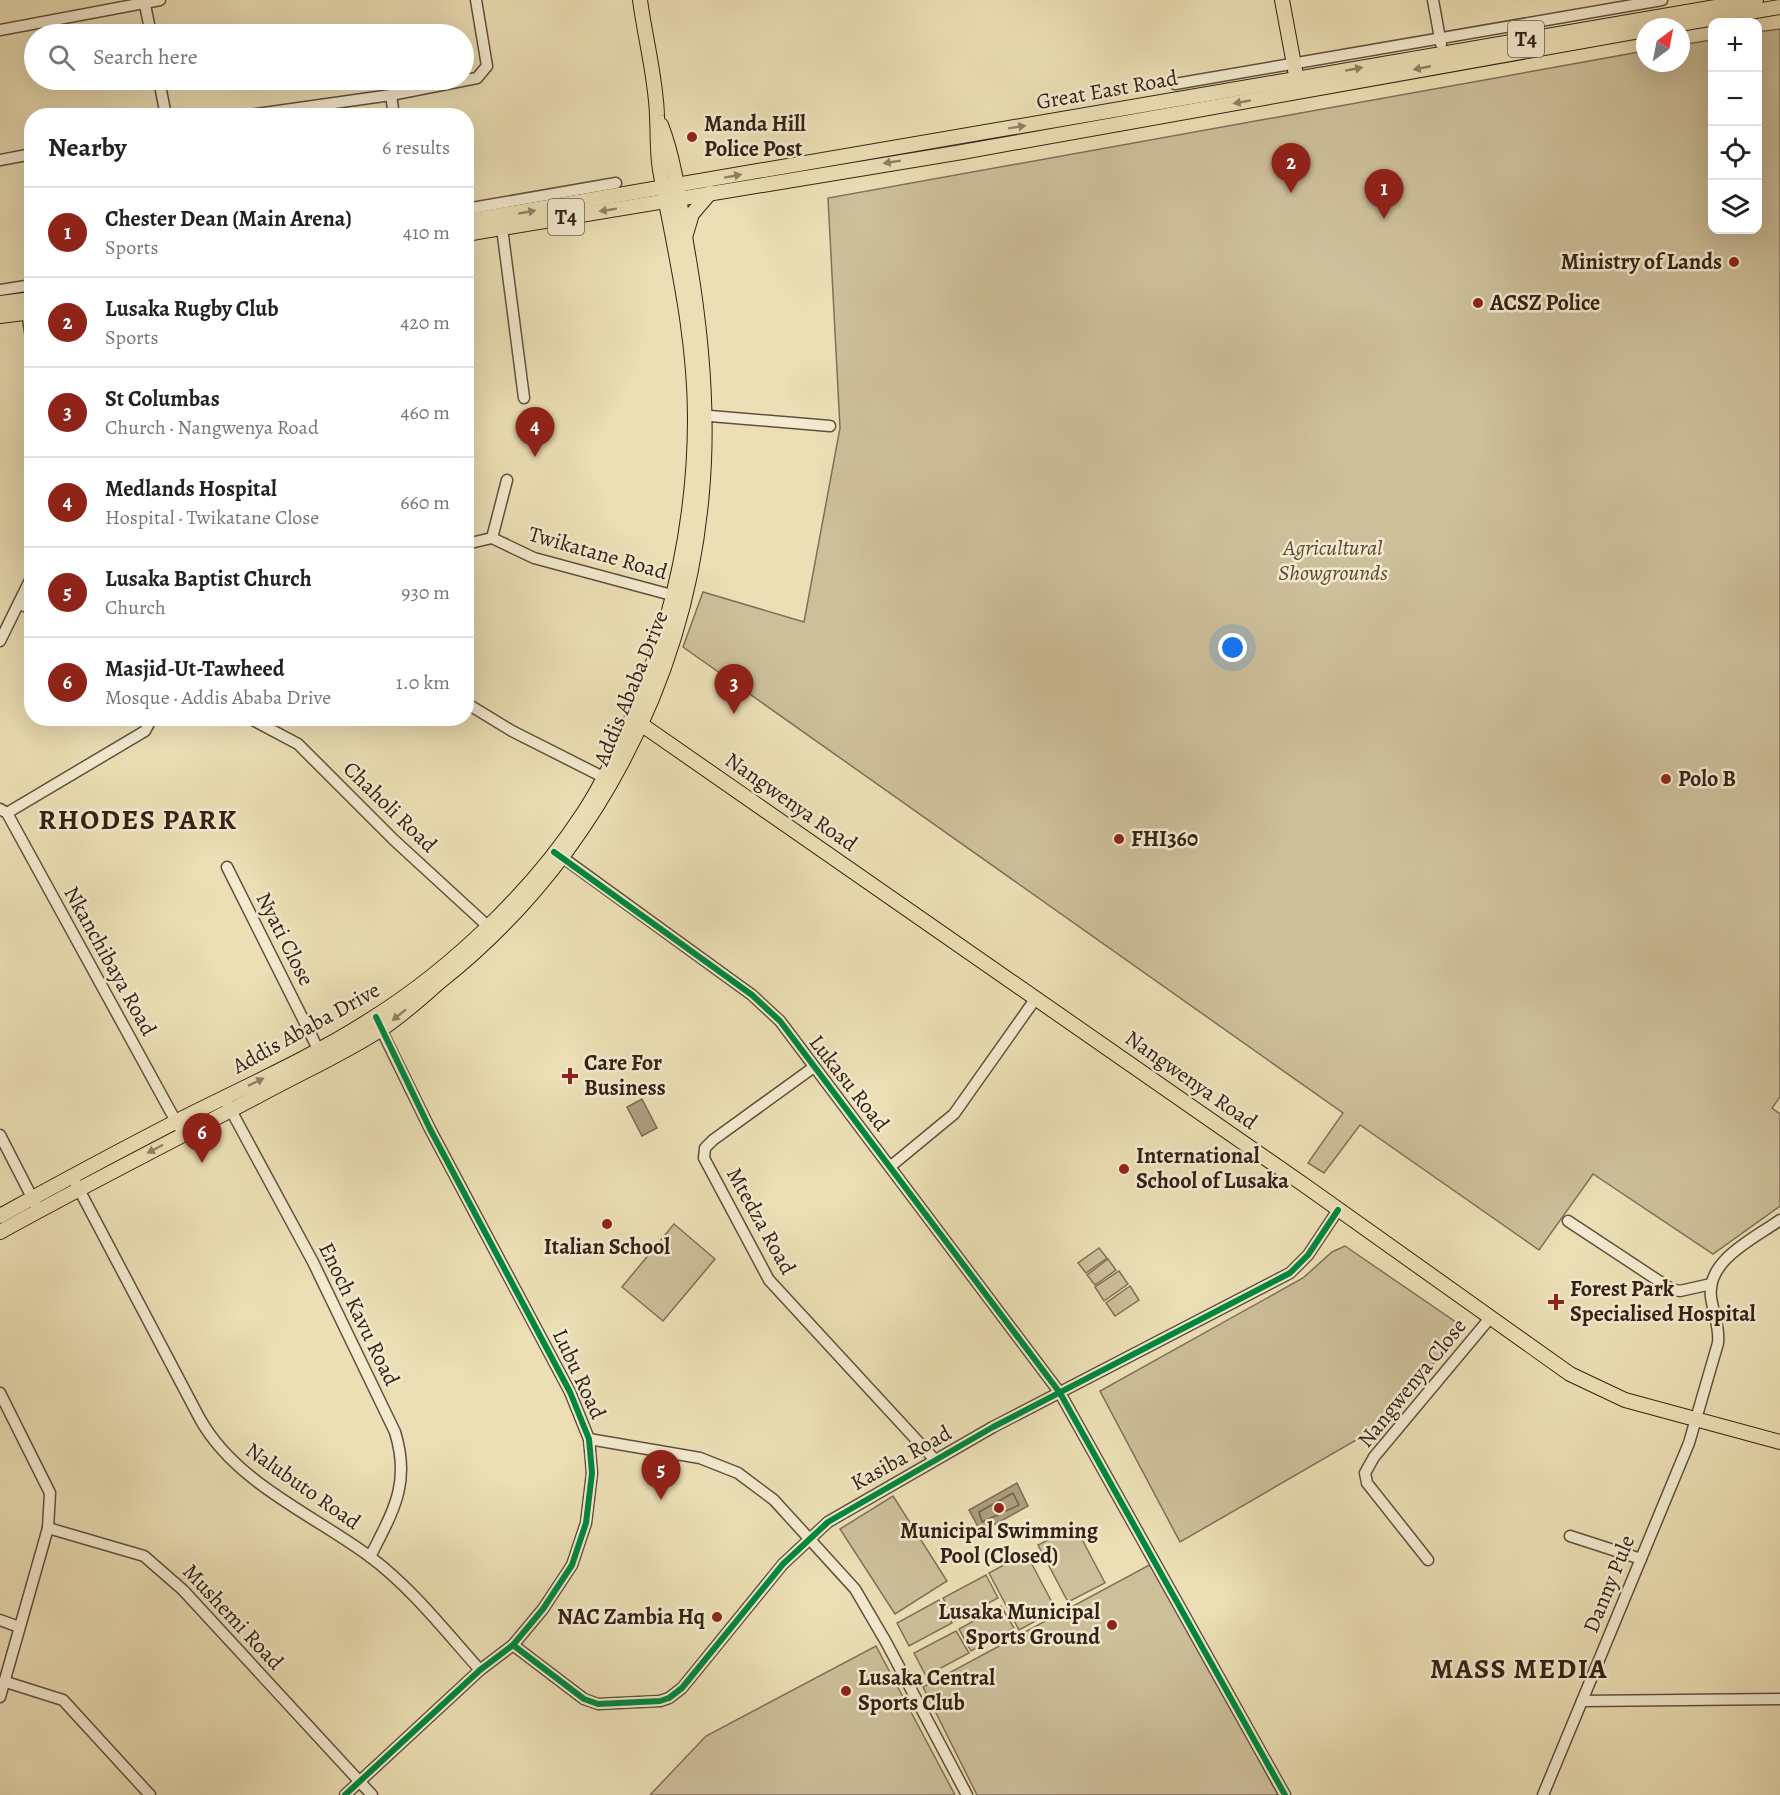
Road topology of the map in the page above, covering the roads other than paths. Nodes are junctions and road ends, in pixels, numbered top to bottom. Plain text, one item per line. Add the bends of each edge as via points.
1 (160, 0) edge
2 (476, 0) edge
3 (640, 0) edge
4 (1282, 0) edge
5 (1433, 0) edge
6 (1662, 0) edge
7 (1756, 0) edge
8 (144, 1) edge
9 (1780, 7) edge
10 (1690, 22) edge
11 (30, 24) edge
12 (149, 24) edge
13 (24, 25) edge
14 (0, 30) edge
15 (1636, 32) edge
16 (1442, 46) junction
17 (1294, 63) junction
18 (474, 79) edge
19 (1175, 84) dead end
20 (1298, 86) junction
21 (161, 90) edge
22 (416, 90) edge
23 (391, 95) junction
24 (164, 108) edge
25 (299, 108) edge
26 (393, 108) edge
27 (657, 114) junction
28 (666, 140) junction
29 (24, 156) edge
30 (0, 160) edge
31 (697, 182) junction
32 (616, 183) dead end
33 (710, 193) junction
34 (667, 198) junction
35 (474, 208) edge
36 (474, 220) edge
37 (502, 228) junction
38 (474, 233) edge
39 (685, 238) junction
40 (24, 286) edge
41 (0, 290) edge
42 (24, 299) edge
43 (0, 303) edge
44 (24, 313) edge
45 (0, 316) edge
46 (524, 398) dead end
47 (700, 415) junction
48 (830, 426) dead end
49 (507, 480) dead end
50 (492, 538) junction
51 (474, 542) edge
52 (24, 593) edge
53 (680, 597) junction
54 (19, 603) junction
55 (24, 606) edge
56 (0, 641) edge
57 (474, 708) edge
58 (636, 721) junction
59 (148, 726) edge
60 (271, 726) edge
61 (656, 734) junction
62 (633, 741) junction
63 (609, 780) junction
64 (4, 811) edge
65 (559, 854) junction
66 (227, 867) dead end
67 (492, 931) junction
68 (1036, 998) junction
69 (378, 1023) junction
70 (322, 1055) junction
71 (814, 1067) junction
72 (228, 1104) junction
73 (179, 1128) junction
74 (0, 1135) edge
75 (891, 1166) junction
76 (76, 1184) junction
77 (36, 1204) junction
78 (1338, 1210) junction
79 (0, 1216) edge
80 (1780, 1220) edge
81 (1568, 1221) dead end
82 (0, 1232) edge
83 (1711, 1284) junction
84 (1490, 1318) junction
85 (0, 1393) edge
86 (1060, 1393) junction
87 (1696, 1420) junction
88 (589, 1439) junction
89 (1780, 1442) edge
90 (935, 1460) junction
91 (48, 1528) junction
92 (1570, 1536) dead end
93 (810, 1537) junction
94 (370, 1557) junction
95 (1641, 1559) junction
96 (1428, 1560) dead end
97 (0, 1620) edge
98 (19, 1627) junction
99 (513, 1645) junction
100 (480, 1670) junction
101 (6, 1682) junction
102 (0, 1696) edge
103 (1780, 1699) edge
104 (1582, 1701) junction
105 (360, 1781) junction
106 (150, 1795) edge
107 (345, 1795) edge
108 (372, 1795) edge
109 (967, 1795) edge
110 (1284, 1795) edge
111 (1543, 1795) edge

1 - 8 street
2 - 18 street via 487,66
3 - 27 main road
4 - 17 main road
5 - 16 street
6 - 16 street
7 - 16 main road, Great East Road / T4
8 - 11 street
8 - 12 street
9 - 10 main road
13 - 14 street
15 -> 20 main road, Great East Road / T4
16 - 17 street
20 -> 16 main road, Great East Road / T4
17 - 19 street
17 - 20 main road
31 -> 20 main road, Great East Road / T4
20 -> 33 main road, Great East Road / T4
21 - 24 street
22 - 23 street
23 - 25 street
23 - 26 street
27 - 28 main road
27 - 34 main road via 657,148
28 - 31 main road via 681,170
28 - 34 main road
29 - 30 street
31 - 34 main road, Great East Road / T4
32 - 35 street
33 - 34 main road, Great East Road / T4
33 - 39 main road via 692,214
36 -> 34 main road, Great East Road / T4
34 -> 37 main road, Great East Road / T4
34 - 39 main road, Addis Ababa Drive
34 - 47 main road, Addis Ababa Drive
37 - 38 main road, Great East Road / T4
37 - 46 street
39 - 47 main road, Addis Ababa Drive via 703,353
40 - 41 street
42 - 43 main road
44 - 45 main road
47 - 48 street
47 - 53 main road, Addis Ababa Drive via 703,491
49 - 50 street
50 - 51 street
50 - 53 street, Twikatane Road via 534,558
52 - 54 street
53 - 58 main road, Addis Ababa Drive via 665,662
54 - 55 street
54 - 56 street
57 - 63 street
58 - 61 main road, Nangwenya Road
58 - 62 main road, Addis Ababa Drive
58 - 63 main road, Addis Ababa Drive
59 - 64 street
60 - 67 street, Chaholi Road via 298,744
61 - 62 main road via 641,735
61 - 68 main road, Nangwenya Road
62 - 63 main road, Addis Ababa Drive
63 - 65 main road, Addis Ababa Drive
64 - 73 street, Nkanchibaya Road
65 - 67 main road, Addis Ababa Drive
65 - 71 street, Lukasu Road via 752,995 780,1021
66 - 70 street, Nyati Close
67 - 69 main road, Addis Ababa Drive
68 - 75 street via 954,1114
68 - 78 main road, Nangwenya Road
69 - 70 main road, Addis Ababa Drive
69 - 88 street, Lubu Road via 543,1339
70 - 72 main road, Addis Ababa Drive
71 - 75 street, Lukasu Road
71 - 90 street, Mtedza Road via 712,1140 705,1148 704,1158 768,1280
72 - 73 main road, Addis Ababa Drive
72 - 94 street, Enoch Kavu Road via 313,1262 395,1432 401,1462 400,1491
73 - 76 main road, Addis Ababa Drive
74 - 77 street
75 - 86 street, Lukasu Road
76 - 77 main road, Addis Ababa Drive
76 - 94 street, Nalubuto Road via 218,1446 245,1472
77 - 79 main road, Addis Ababa Drive
77 - 82 main road, Addis Ababa Drive
78 - 84 main road, Nangwenya Road
78 - 86 street, Kasiba Road via 1308,1255 1290,1272
80 - 83 street via 1726,1260
81 - 83 street via 1671,1289 1680,1291
83 - 87 street, Danny Pule via 1718,1343
84 - 87 main road, Nangwenya Road via 1557,1366 1603,1392
84 - 96 street, Nangwenya Close via 1374,1457 1365,1473 1367,1483
85 - 91 street via 50,1489
86 - 90 street, Kasiba Road
86 - 110 street, Lukasu Road
87 - 89 main road, Nangwenya Road
87 - 95 street, Danny Pule
88 - 93 street via 700,1458 738,1473 774,1500
88 - 99 street, Lubu Road via 592,1473 586,1523 572,1565
90 - 93 street, Kasiba Road via 851,1506
91 - 98 street
91 - 105 street, Mushemi Road via 153,1561
92 - 95 street
93 - 99 street, Kasiba Road via 783,1564 682,1688 669,1698 598,1704 584,1699
93 - 109 street via 855,1589
94 - 100 street, Nalubuto Road via 427,1611
95 - 104 street, Danny Pule
97 - 98 street
98 - 101 street
99 - 100 street, Lubu Road
100 - 105 street, Lubu Road
101 - 102 street
101 - 106 street via 63,1700
103 - 104 street
104 - 111 street, Danny Pule
105 - 107 street, Lubu Road
105 - 108 street, Mushemi Road

